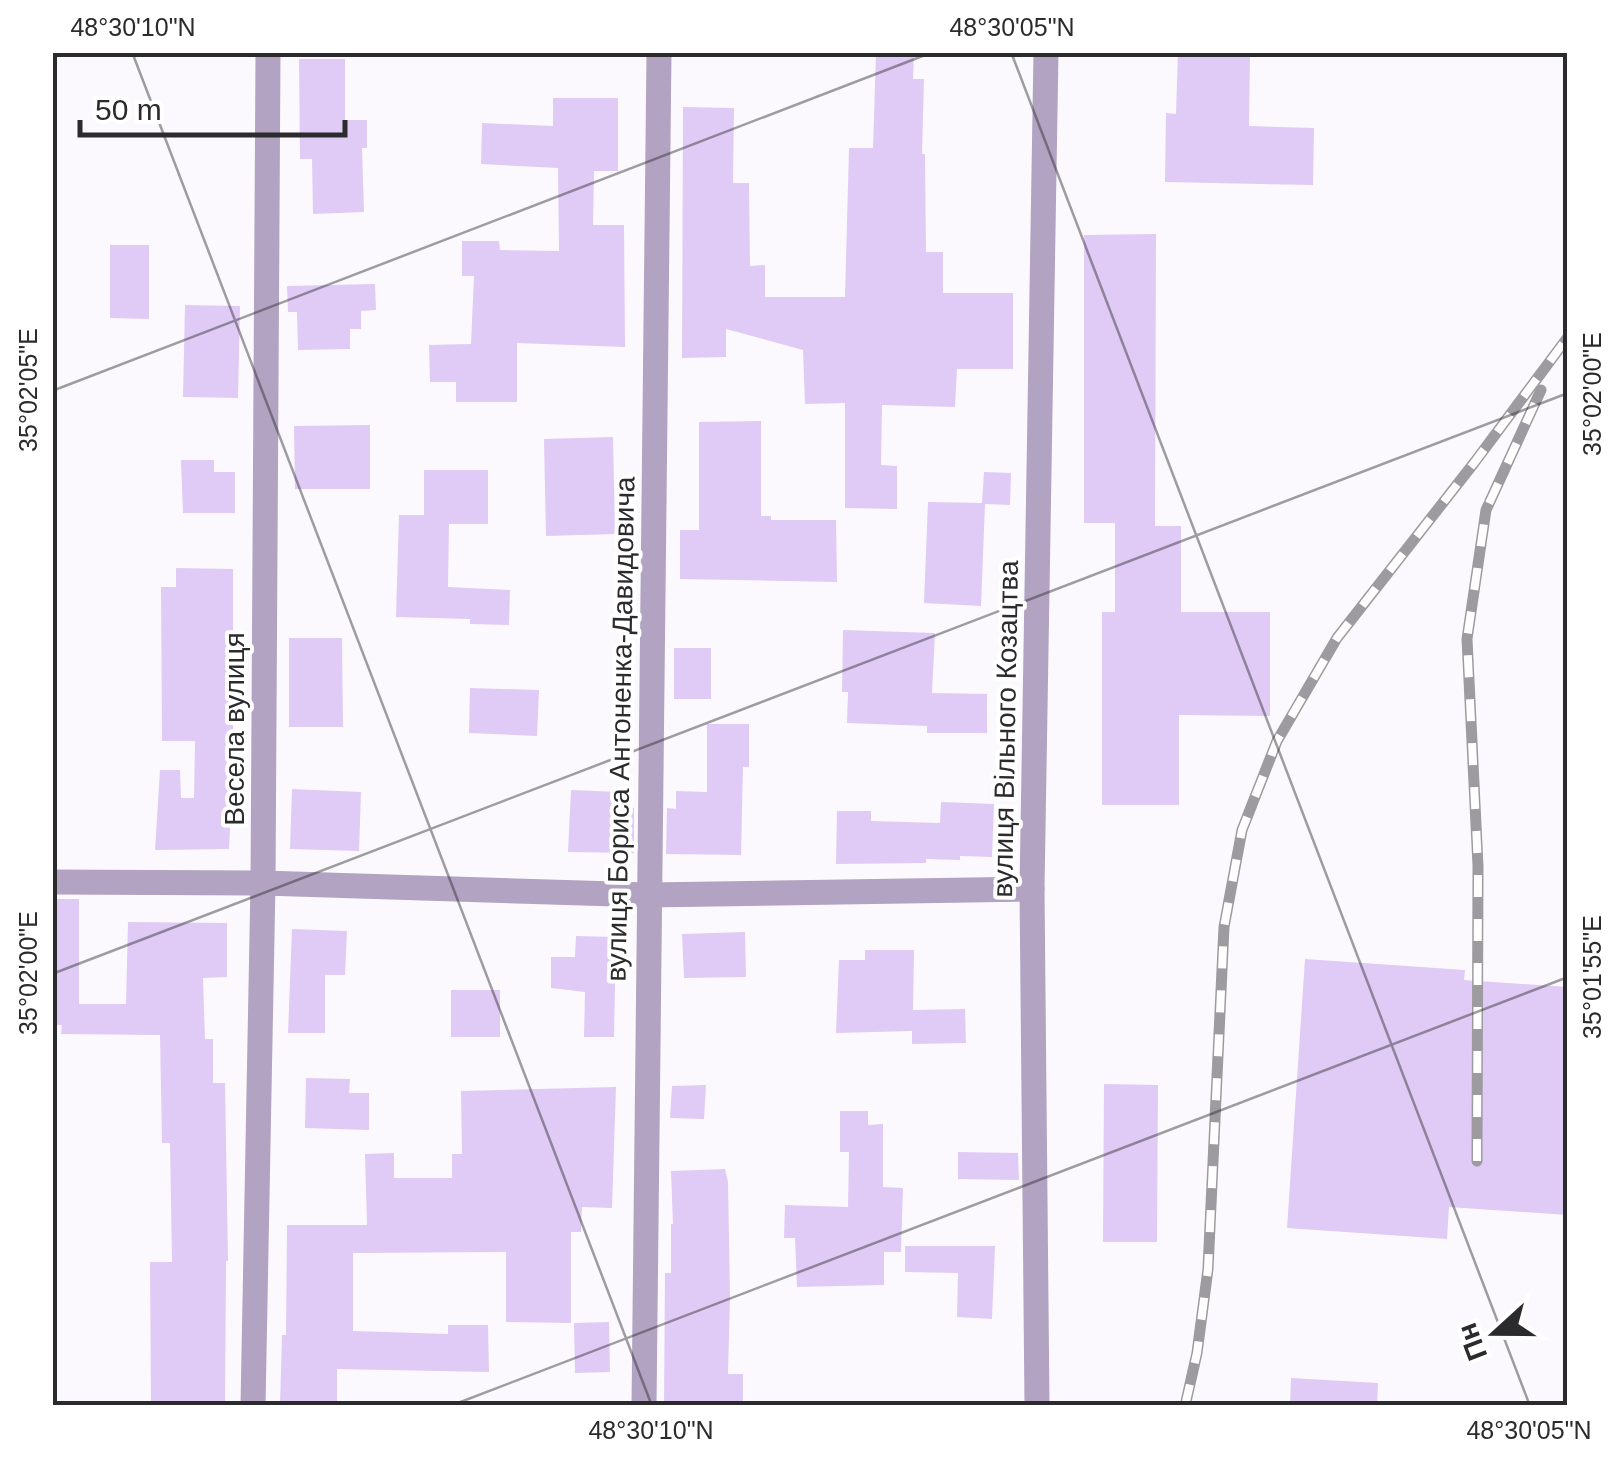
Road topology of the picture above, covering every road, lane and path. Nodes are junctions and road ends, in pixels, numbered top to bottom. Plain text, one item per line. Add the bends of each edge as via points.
1 (268, 52) edge
2 (658, 52) edge
3 (1046, 52) edge
4 (52, 882) edge
5 (263, 883) junction
6 (1032, 889) junction
7 (648, 895) junction
8 (253, 1406) edge
9 (644, 1406) edge
10 (1037, 1406) edge

1 - 5 street, Весела вулиця
2 - 7 street, вулиця Бориса Антоненка-Давидовича
3 - 6 street, вулиця Вільного Козацтва
4 - 5 street
5 - 7 street
5 - 8 street, Весела вулиця
6 - 7 street
6 - 10 street, вулиця Вільного Козацтва
7 - 9 street, вулиця Бориса Антоненка-Давидовича

